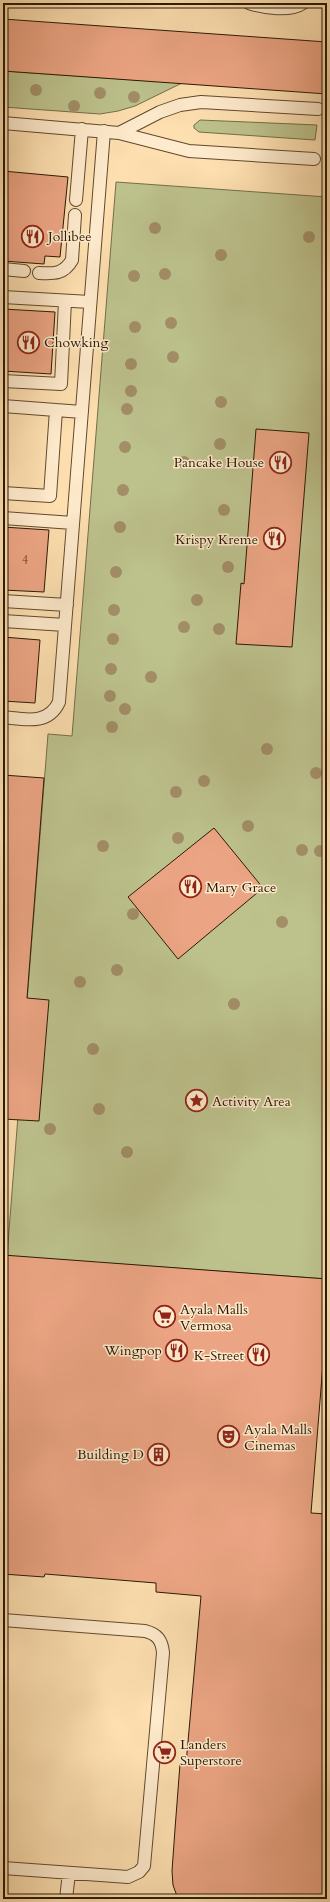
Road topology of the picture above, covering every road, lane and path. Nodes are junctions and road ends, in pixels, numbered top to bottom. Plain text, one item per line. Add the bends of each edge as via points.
1 (249, 3) edge
2 (304, 3) edge
3 (318, 109) dead end
4 (3, 122) edge
5 (82, 129) junction
6 (104, 131) junction
7 (119, 133) junction
8 (314, 159) dead end
9 (76, 200) dead end
10 (75, 215) dead end
11 (3, 269) edge
12 (24, 271) dead end
13 (39, 273) dead end
14 (3, 297) edge
15 (65, 301) junction
16 (90, 302) junction
17 (3, 380) edge
18 (3, 406) edge
19 (56, 410) junction
20 (82, 412) junction
21 (3, 494) edge
22 (3, 518) edge
23 (74, 523) junction
24 (3, 601) edge
25 (67, 605) junction
26 (3, 622) edge
27 (65, 625) junction
28 (3, 717) edge
29 (3, 1620) edge
30 (3, 1868) edge
31 (69, 1873) junction
32 (66, 1899) edge

1 - 2 lane via 284,8
3 - 7 lane via 200,102 160,112
4 - 5 lane
5 - 6 lane
5 - 9 lane
6 - 7 lane
6 - 16 lane
7 - 8 lane via 189,151
10 - 13 lane via 72,260 69,265 59,273
11 - 12 lane
14 - 15 lane
15 - 16 lane
15 - 17 lane via 61,384
16 - 20 lane
18 - 19 lane
19 - 20 lane
19 - 21 lane via 50,496
20 - 23 lane
22 - 23 lane
23 - 25 lane
24 - 25 lane
25 - 27 lane
26 - 27 lane
27 - 28 lane via 59,702 56,709 36,720
29 - 31 lane via 145,1631 153,1633 162,1645 144,1866 139,1872 128,1877
30 - 31 lane
31 - 32 lane

